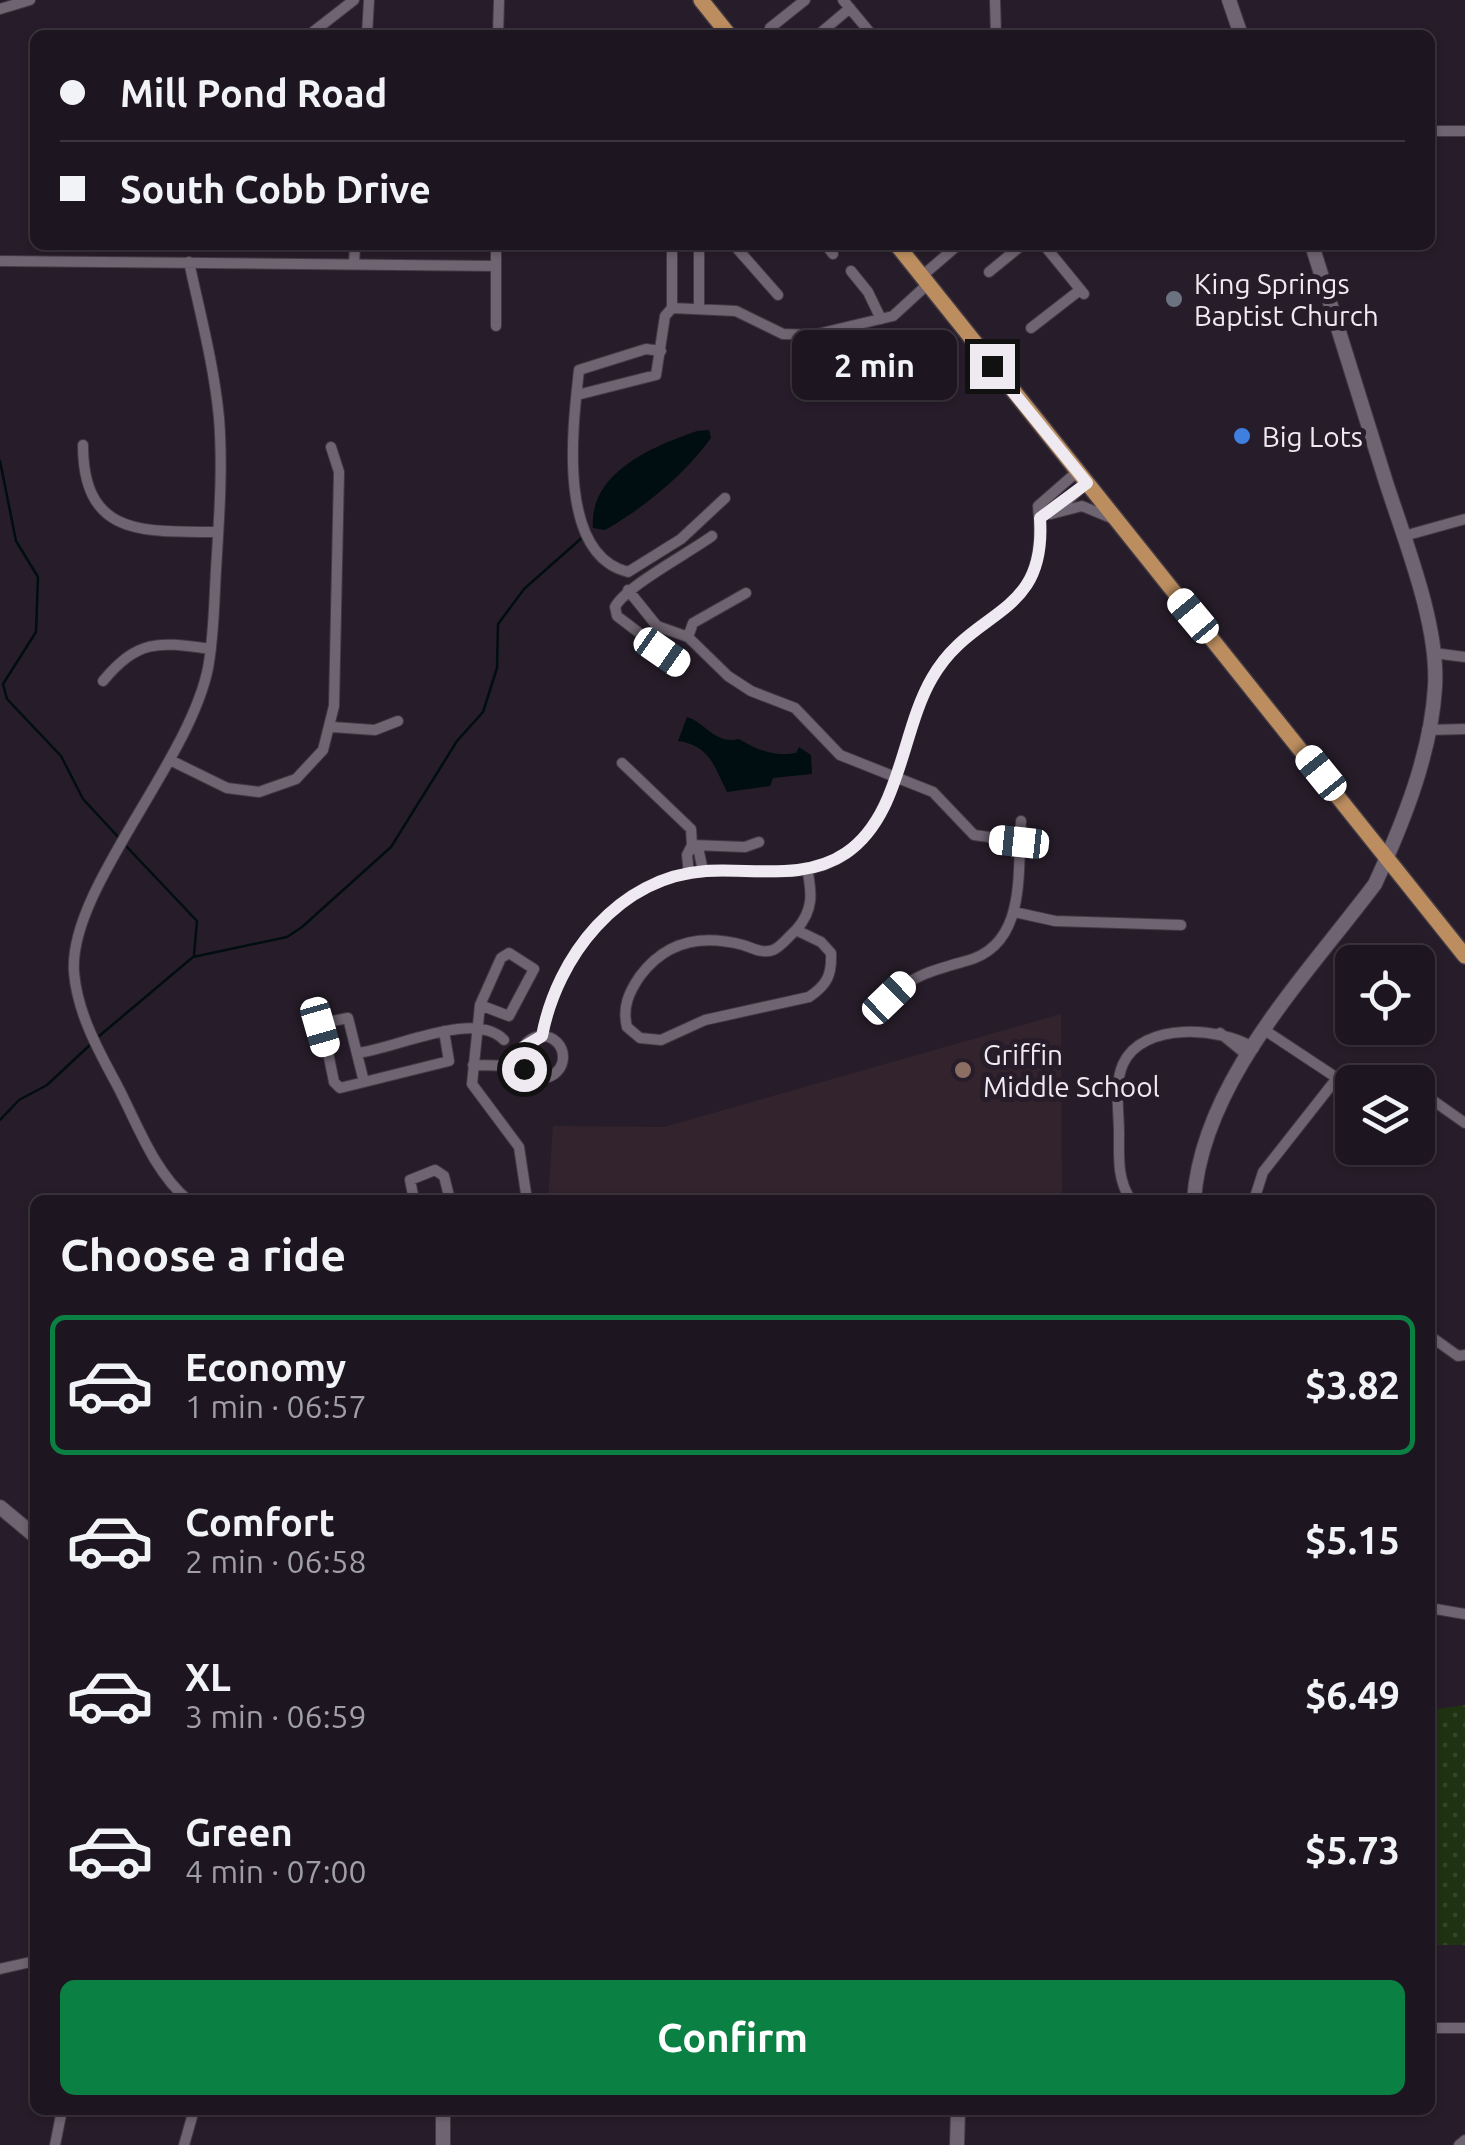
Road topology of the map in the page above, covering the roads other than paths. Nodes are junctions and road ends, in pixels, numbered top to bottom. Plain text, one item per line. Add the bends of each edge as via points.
1 (30, 0) edge
2 (354, 0) edge
3 (369, 0) edge
4 (499, 0) edge
5 (701, 0) edge
6 (805, 0) edge
7 (994, 0) edge
8 (1229, 0) edge
9 (846, 4) edge
10 (0, 9) edge
11 (770, 28) dead end
12 (315, 30) edge
13 (367, 30) edge
14 (498, 30) edge
15 (725, 30) edge
16 (823, 30) edge
17 (868, 30) edge
18 (996, 30) edge
19 (1239, 30) edge
20 (1435, 131) edge
21 (1465, 131) edge
22 (86, 250) edge
23 (355, 250) edge
24 (496, 250) edge
25 (672, 250) edge
26 (700, 250) edge
27 (738, 250) edge
28 (901, 250) edge
29 (953, 250) edge
30 (1016, 250) edge
31 (1048, 250) edge
32 (1314, 250) edge
33 (0, 260) edge
34 (86, 261) junction
35 (189, 262) junction
36 (354, 264) junction
37 (496, 266) junction
38 (850, 271) dead end
39 (989, 272) dead end
40 (925, 280) junction
41 (778, 296) dead end
42 (672, 308) junction
43 (699, 310) junction
44 (881, 319) junction
45 (496, 326) dead end
46 (1031, 328) dead end
47 (662, 351) junction
48 (578, 395) junction
49 (82, 445) dead end
50 (331, 447) dead end
51 (1082, 477) junction
52 (724, 498) dead end
53 (1045, 516) junction
54 (1111, 518) junction
55 (1465, 519) edge
56 (218, 532) junction
57 (712, 536) dead end
58 (1404, 536) junction
59 (628, 590) junction
60 (746, 593) dead end
61 (688, 638) junction
62 (211, 649) junction
63 (1434, 653) junction
64 (1462, 653) edge
65 (680, 664) dead end
66 (102, 681) dead end
67 (398, 720) dead end
68 (332, 727) junction
69 (1461, 729) edge
70 (1428, 730) junction
71 (172, 761) junction
72 (622, 763) dead end
73 (894, 776) junction
74 (1021, 820) dead end
75 (759, 842) dead end
76 (1019, 842) junction
77 (692, 846) junction
78 (1388, 855) junction
79 (807, 868) junction
80 (703, 871) junction
81 (689, 874) junction
82 (1014, 912) junction
83 (1181, 924) dead end
84 (796, 930) junction
85 (1465, 956) edge
86 (889, 998) dead end
87 (480, 1004) junction
88 (477, 1030) junction
89 (1266, 1030) junction
90 (444, 1032) junction
91 (542, 1036) junction
92 (504, 1040) junction
93 (524, 1046) junction
94 (1251, 1052) junction
95 (357, 1053) junction
96 (502, 1064) junction
97 (473, 1065) junction
98 (522, 1066) junction
99 (1335, 1077) edge
100 (1335, 1081) edge
101 (364, 1082) junction
102 (1435, 1102) edge
103 (1465, 1123) edge
104 (183, 1195) edge
105 (413, 1195) edge
106 (449, 1195) edge
107 (526, 1195) edge
108 (1128, 1195) edge
109 (1195, 1195) edge
110 (1256, 1195) edge
111 (1435, 1340) edge
112 (1465, 1355) edge
113 (0, 1507) edge
114 (30, 1532) edge
115 (1435, 1609) edge
116 (1465, 1614) edge
117 (30, 1962) edge
118 (0, 1970) edge
119 (1435, 2028) edge
120 (1465, 2028) edge
121 (61, 2115) edge
122 (193, 2115) edge
123 (443, 2115) edge
124 (958, 2115) edge
125 (1465, 2140) edge
126 (55, 2145) edge
127 (184, 2145) edge
128 (443, 2145) edge
129 (957, 2145) edge
130 (1458, 2145) edge

1 - 10 street
2 - 12 street
3 - 13 street
4 - 14 street
5 - 15 main road
6 - 11 street
7 - 18 street
8 - 19 street
9 - 16 street
9 - 17 street
20 - 21 street
22 - 34 street
23 - 36 street
24 - 37 street
25 - 42 street
26 - 43 street
27 - 41 street
28 - 40 main road
29 - 40 street
30 - 39 street
31 - 46 street via 1082,292
32 - 58 street
33 - 34 street
34 - 35 street
35 - 36 street
35 - 56 street via 218,418
36 - 37 street
37 - 45 street
38 - 44 street
40 - 44 street via 899,312
40 - 51 main road
42 - 43 street
42 - 47 street
43 - 44 street via 736,311 797,336
47 - 48 street via 653,377
47 - 48 street via 646,349 579,370
48 - 52 street via 575,503 585,534 613,566 628,572 651,561
49 - 56 street via 92,493 118,524
50 - 68 street via 339,472
51 - 53 street
51 - 54 main road
53 - 54 street via 1082,506
53 - 73 street via 1032,581 936,671
54 - 78 main road
55 - 58 street
56 - 62 street
57 - 59 street
58 - 63 street
59 - 61 street via 657,626
59 - 65 street via 616,604 617,616
60 - 61 street via 693,623
61 - 73 street via 750,691 795,708 840,755
62 - 66 street via 146,645 124,656
62 - 71 street via 201,696
63 - 64 street
63 - 70 street
67 - 68 street via 375,730
68 - 71 street via 305,772 270,790 227,788
69 - 70 street
70 - 78 street
71 - 104 street via 93,901 75,955 90,1030 165,1175
72 - 77 street via 691,829
73 - 76 street via 932,792 974,834
73 - 79 street via 868,831 847,853
74 - 76 street
75 - 77 street via 745,848
76 - 82 street
77 - 80 street
77 - 81 street
78 - 85 main road
78 - 89 street via 1374,884
79 - 80 street
79 - 84 street via 808,917
80 - 81 street
81 - 91 street via 635,894 588,937 553,988
82 - 83 street via 1055,921
82 - 86 street via 987,953 915,976
84 - 84 street via 776,950 762,952 724,941 693,938 680,944 639,978 625,1004 627,1026 640,1038 661,1040 705,1020 809,997 832,972 831,954
87 - 87 street via 503,955 533,966 512,1014
87 - 88 street
88 - 90 street
88 - 92 street
88 - 97 street
89 - 94 street
89 - 99 street
90 - 95 street
90 - 101 street via 449,1062
91 - 93 street
91 - 98 street via 562,1050 560,1067 537,1078
92 - 93 street
92 - 96 street
93 - 98 street
94 - 108 street via 1230,1034 1196,1030 1155,1039 1125,1060 1119,1166
94 - 109 street via 1210,1119
95 - 101 street
95 - 101 street via 348,1018 320,1024 336,1087
96 - 97 street
96 - 98 street
97 - 107 street via 477,1096 522,1153
100 - 110 street via 1263,1172
102 - 103 street
105 - 106 street via 410,1180 435,1170
111 - 112 street
113 - 114 street
115 - 116 street
117 - 118 street
119 - 120 street
121 - 126 street
122 - 127 street
123 - 128 street
124 - 129 street
125 - 130 street

